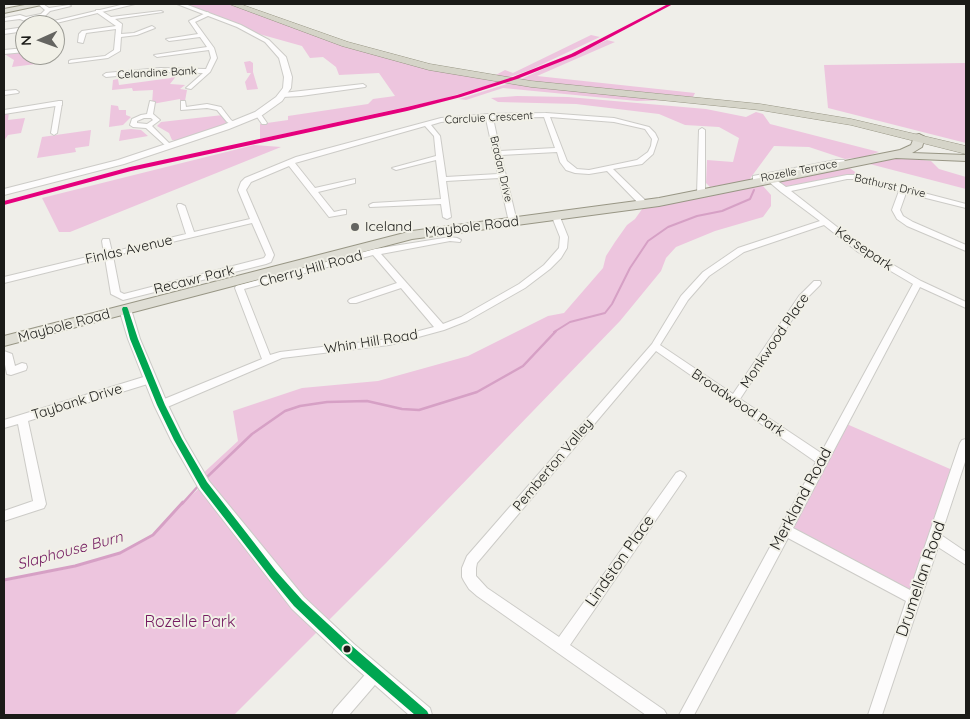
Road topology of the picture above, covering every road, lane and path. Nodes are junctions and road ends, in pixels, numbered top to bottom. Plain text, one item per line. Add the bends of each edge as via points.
1 (41, 4) edge
2 (132, 4) edge
3 (180, 4) edge
4 (233, 4) edge
5 (69, 6) dead end
6 (48, 10) junction
7 (4, 11) edge
8 (98, 11) junction
9 (160, 12) dead end
10 (208, 14) junction
11 (111, 18) junction
12 (65, 19) edge
13 (4, 20) edge
14 (118, 27) junction
15 (152, 28) dead end
16 (202, 35) junction
17 (118, 36) junction
18 (169, 39) dead end
19 (81, 42) dead end
20 (211, 48) junction
21 (157, 55) dead end
22 (71, 62) dead end
23 (141, 62) dead end
24 (208, 70) junction
25 (141, 71) junction
26 (106, 76) dead end
27 (363, 86) dead end
28 (189, 88) dead end
29 (16, 92) dead end
30 (4, 94) edge
31 (283, 95) junction
32 (152, 102) dead end
33 (59, 103) joint
34 (183, 106) dead end
35 (4, 112) edge
36 (258, 114) junction
37 (546, 115) junction
38 (150, 116) junction
39 (489, 116) junction
40 (264, 123) dead end
41 (426, 123) junction
42 (234, 124) junction
43 (148, 126) junction
44 (702, 130) dead end
45 (54, 133) dead end
46 (919, 137) junction
47 (169, 146) junction
48 (560, 150) junction
49 (966, 150) edge
50 (497, 153) junction
51 (888, 156) junction
52 (439, 157) junction
53 (966, 158) edge
54 (290, 162) junction
55 (396, 168) dead end
56 (608, 168) junction
57 (503, 176) junction
58 (442, 179) junction
59 (765, 180) junction
60 (352, 181) dead end
61 (904, 189) junction
62 (784, 190) junction
63 (314, 191) junction
64 (4, 192) edge
65 (701, 194) junction
66 (445, 201) junction
67 (372, 205) dead end
68 (645, 205) junction
69 (181, 206) dead end
70 (966, 206) edge
71 (343, 212) dead end
72 (446, 217) dead end
73 (556, 217) junction
74 (255, 220) junction
75 (513, 222) junction
76 (825, 222) junction
77 (191, 236) junction
78 (457, 240) dead end
79 (106, 241) dead end
80 (966, 248) edge
81 (376, 252) junction
82 (108, 255) junction
83 (4, 272) edge
84 (4, 280) edge
85 (817, 283) dead end
86 (918, 283) junction
87 (401, 285) junction
88 (353, 301) dead end
89 (966, 305) edge
90 (125, 309) junction
91 (441, 328) junction
92 (4, 342) edge
93 (654, 346) junction
94 (4, 354) edge
95 (267, 359) junction
96 (22, 368) dead end
97 (150, 379) junction
98 (734, 400) junction
99 (161, 405) junction
100 (22, 418) junction
101 (4, 424) edge
102 (966, 443) edge
103 (822, 460) junction
104 (680, 476) dead end
105 (4, 516) edge
106 (784, 530) junction
107 (935, 538) junction
108 (966, 559) edge
109 (915, 598) junction
110 (560, 647) junction
111 (375, 674) junction
112 (339, 715) edge
113 (423, 715) edge
114 (659, 715) edge
115 (686, 715) edge
116 (875, 715) edge

1 - 6 street
1 - 7 main road
2 - 8 street
3 - 10 street
4 - 46 highway via 368,51 460,73 559,87 760,107
5 - 6 street
6 - 13 street via 43,16
8 - 11 street
8 - 12 street
9 - 11 street
10 - 16 street via 192,21
10 - 31 street via 258,34 276,49 284,61 288,77
11 - 14 street
14 - 17 street
14 - 19 street via 84,32
15 - 17 street
16 - 18 street
16 - 20 street
17 - 22 street via 117,51 112,56
20 - 21 street, Celandine Bank
20 - 24 street via 214,57
23 - 25 street
24 - 25 street, Celandine Bank
24 - 28 street
25 - 26 street, Celandine Bank
27 - 31 street
29 - 30 street
31 - 36 street
32 - 38 street
33 - 35 street
33 - 45 street
34 - 42 street via 217,107
36 - 40 street
36 - 42 street
37 - 39 street, Carcluie Crescent
37 - 48 street
37 - 56 street, Carcluie Crescent via 626,122 647,128 653,134 654,146 646,158
38 - 43 street via 157,120
38 - 43 street via 139,117 132,123
39 - 41 street, Carcluie Crescent
39 - 50 street, Bradan Drive
41 - 52 street via 437,136
41 - 54 street, Carcluie Crescent
42 - 47 street
43 - 47 street
44 - 65 street
46 - 49 highway
46 - 51 main road, Maybole Road via 916,147
47 - 64 street via 121,162
48 - 50 street
48 - 56 street via 569,168 575,171
50 - 57 street, Bradan Drive
51 - 53 main road, Maybole Road
51 - 59 main road, Maybole Road
52 - 55 street
52 - 58 street
54 - 63 street
54 - 74 street, Carcluie Crescent via 244,184 242,190
56 - 68 street
57 - 58 street
57 - 75 street, Bradan Drive
58 - 66 street
59 - 62 street, Kersepark
59 - 65 main road, Maybole Road
60 - 63 street
61 - 62 street, Bathurst Drive via 864,178 847,177
61 - 70 street, Bathurst Drive
61 - 80 street via 896,210 900,217
62 - 76 street, Kersepark
63 - 71 street via 332,215
65 - 68 main road, Maybole Road
66 - 67 street
66 - 72 street
68 - 73 main road, Maybole Road
69 - 77 street
73 - 75 main road, Maybole Road
73 - 91 street, Whin Hill Road via 564,237 563,248 547,267 497,301
74 - 77 street, Finlas Avenue
74 - 82 street, Recawr Park via 270,254 268,260 130,296 116,294
75 - 90 main road, Maybole Road via 412,235
76 - 86 street, Kersepark via 861,250
76 - 93 street, Pemberton Valley via 741,250 720,263 693,287
77 - 82 street, Finlas Avenue
78 - 81 street, Cherry Hill Road
79 - 82 street
81 - 87 street
81 - 95 street, Cherry Hill Road via 239,288
82 - 84 street, Finlas Avenue
83 - 84 street
85 - 98 street, Monkwood Place via 802,298
86 - 89 street, Kersepark
86 - 103 street, Merkland Road
87 - 88 street
87 - 91 street
90 - 92 main road, Maybole Road
90 - 97 street
91 - 95 street, Whin Hill Road via 389,342
93 - 98 street, Broadwood Park
93 - 110 street, Pemberton Valley via 472,560 469,568 469,577 482,592
94 - 96 street via 8,356 11,371
95 - 99 street, Whin Hill Road
97 - 99 street
97 - 100 street, Taybank Drive
98 - 103 street, Broadwood Park
99 - 111 street via 202,481 273,574 298,603
100 - 101 street, Taybank Drive
100 - 105 street via 40,504
102 - 107 street, Drumellan Road
103 - 106 street, Merkland Road
104 - 110 street, Lindston Place
106 - 109 street
106 - 115 street, Merkland Road
107 - 108 street
107 - 109 street, Drumellan Road
109 - 116 street, Drumellan Road
110 - 114 street, Pemberton Valley
111 - 112 street
111 - 113 street

